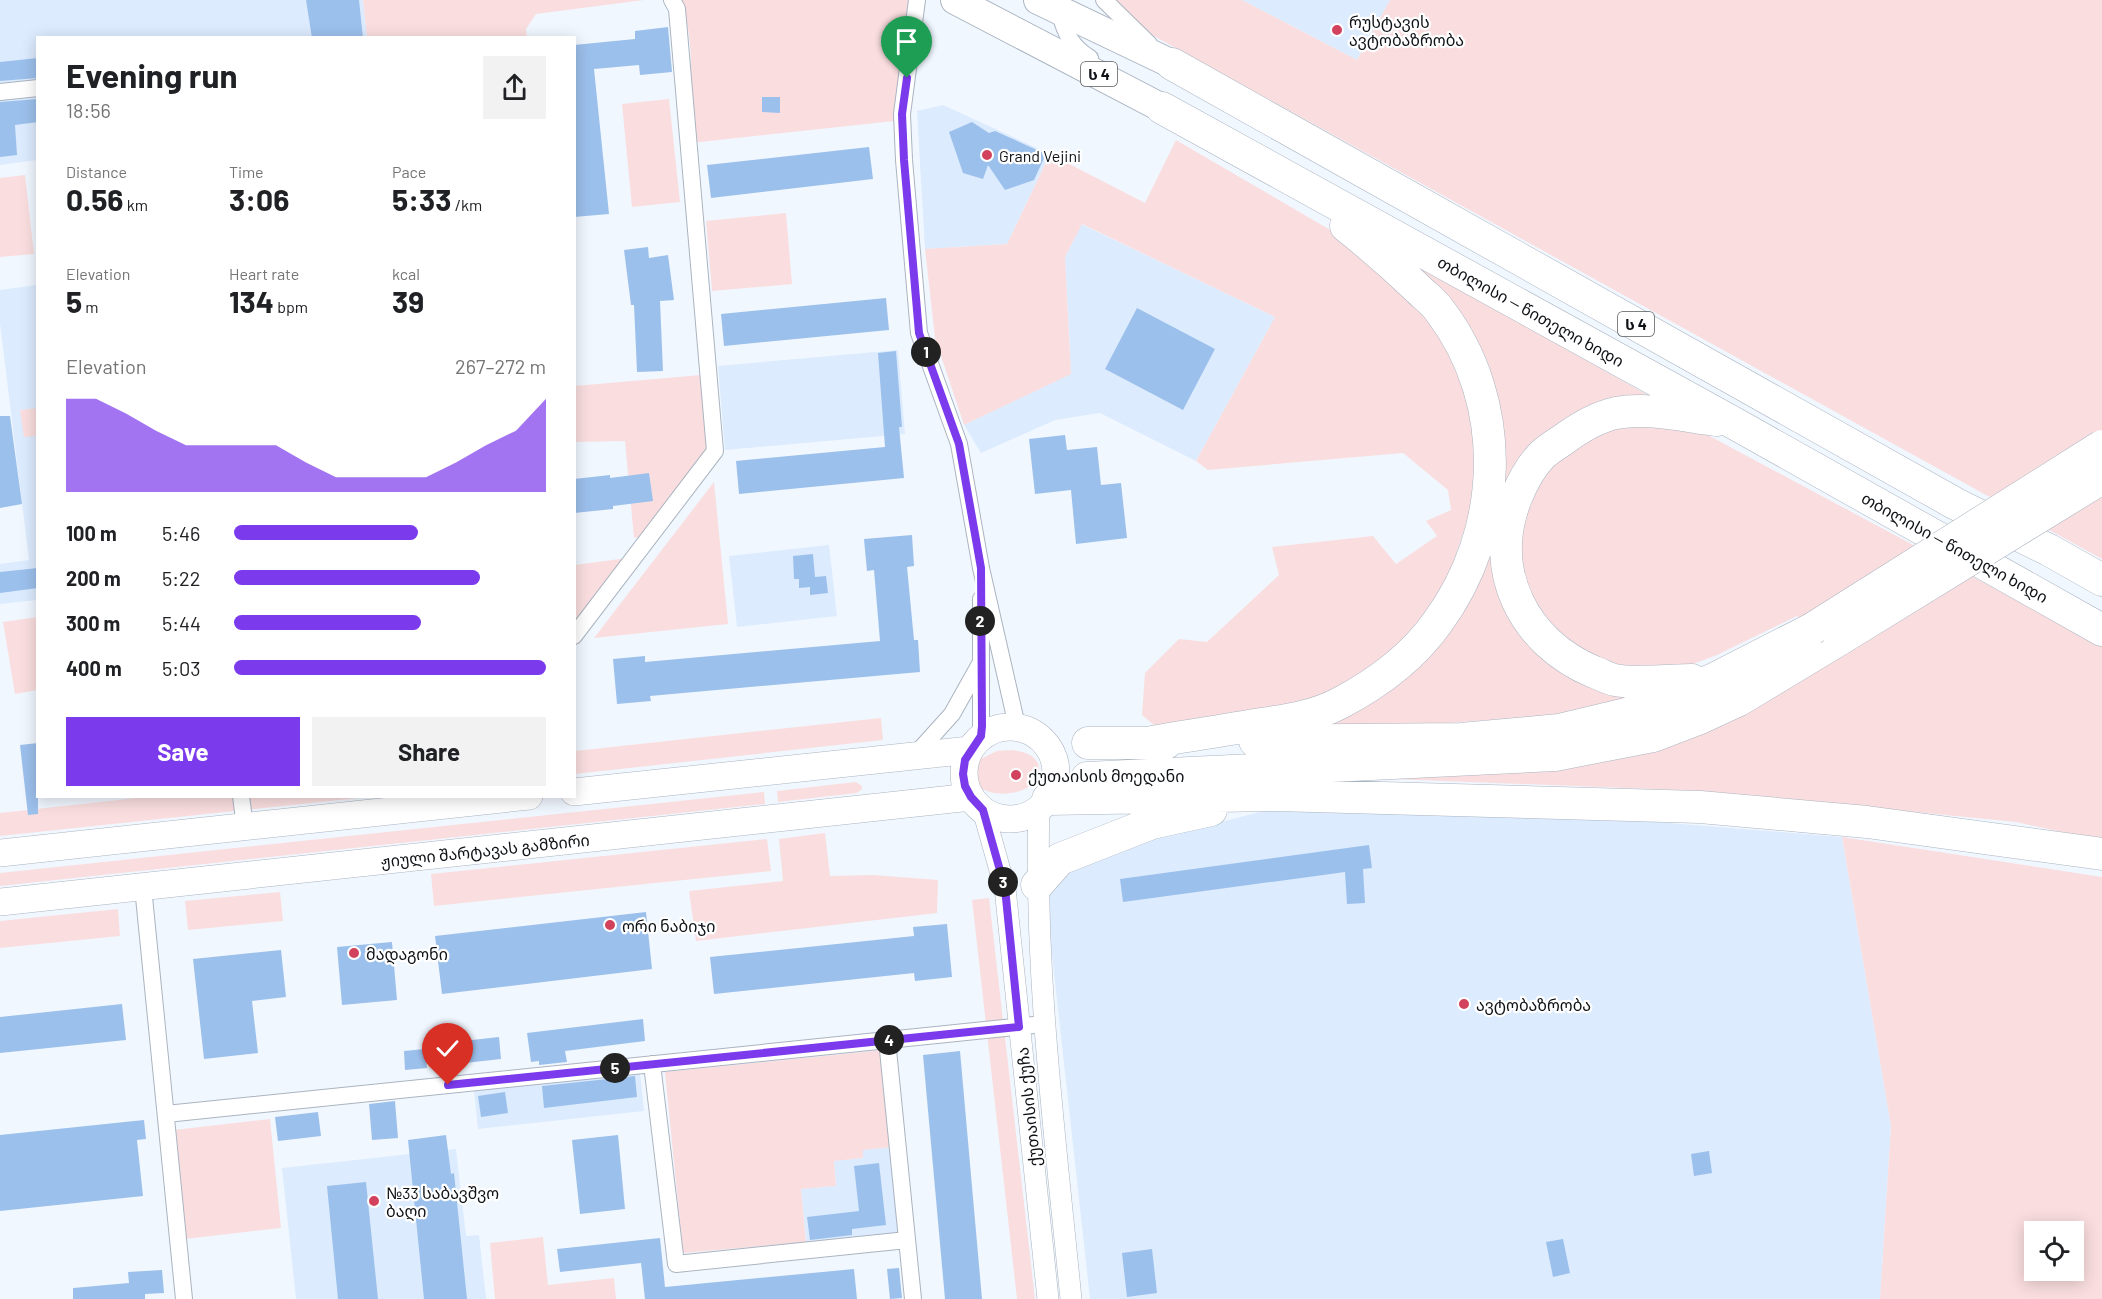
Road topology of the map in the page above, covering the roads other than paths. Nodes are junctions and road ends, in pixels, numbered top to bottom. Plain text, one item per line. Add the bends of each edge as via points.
1 (672, 0) edge
2 (917, 0) edge
3 (955, 0) edge
4 (1104, 0) edge
5 (1053, 4) edge
6 (1172, 64) junction
7 (36, 88) edge
8 (0, 92) edge
9 (1162, 108) junction
10 (1277, 171) junction
11 (1732, 422) junction
12 (2102, 446) edge
13 (2102, 478) edge
14 (981, 568) junction
15 (2102, 580) edge
16 (2102, 630) edge
17 (576, 633) edge
18 (1826, 634) junction
19 (980, 663) junction
20 (1714, 679) junction
21 (1017, 726) junction
22 (976, 743) junction
23 (1088, 743) joint
24 (1146, 743) junction
25 (1048, 745) junction
26 (915, 756) junction
27 (576, 792) edge
28 (1276, 795) junction
29 (241, 798) edge
30 (511, 798) edge
31 (1047, 798) junction
32 (977, 804) junction
33 (245, 827) junction
34 (0, 853) edge
35 (2102, 854) edge
36 (1037, 885) junction
37 (143, 887) junction
38 (0, 902) edge
39 (1044, 1024) junction
40 (1019, 1027) junction
41 (887, 1040) junction
42 (652, 1064) junction
43 (166, 1114) junction
44 (907, 1240) junction
45 (184, 1299) edge
46 (913, 1299) edge
47 (1048, 1299) edge
48 (1071, 1299) edge

1 - 17 street via 677,9 715,451
2 - 14 street via 902,114 919,333 959,444
3 - 9 highway, თბილისი — წითელი ხიდი / ს 4
4 - 6 street
5 - 6 highway, ს 4
5 - 9 street via 1069,41 1079,52 1125,78
6 - 15 highway, ს 4 via 1956,504
7 - 8 street
9 - 10 highway, თბილისი — წითელი ხიდი / ს 4
10 - 11 highway, თბილისი — წითელი ხიდი / ს 4
10 - 24 highway via 1383,255 1440,310 1471,364 1489,420 1491,478 1486,513 1474,554 1456,593 1437,623 1381,679 1338,704 1301,718
11 - 16 highway, თბილისი — წითელი ხიდი / ს 4
11 - 20 highway via 1638,411 1596,420 1542,455 1523,482 1509,516 1505,543 1508,573 1517,599 1547,643 1568,660 1616,681
12 - 18 highway, bridge
13 - 18 highway, bridge
14 - 19 street
14 - 21 street
18 - 20 highway
18 - 31 highway via 1749,695 1653,736 1555,755 1090,778
19 - 22 street
19 - 26 street via 952,714
20 - 24 highway via 1626,714 1560,730 1461,739
21 - 22 main road via 998,727
21 - 25 main road
22 - 26 main road
22 - 32 main road via 965,760 963,774 965,786
23 - 24 highway
23 - 25 main road
25 - 31 main road via 1055,759
26 - 27 main road
28 - 31 highway
28 - 35 highway via 1700,807 1867,822
28 - 36 highway via 1152,823 1060,859
29 - 33 street
30 - 33 main road
31 - 32 main road via 1031,814 1011,819 1001,818
31 - 36 street, ქუთაისის ქუჩა
32 - 37 main road, ჟიული შარტავას გამზირი
32 - 40 street, ქუთაისის ქუჩა via 1005,888
33 - 34 main road
36 - 39 street, ქუთაისის ქუჩა
37 - 38 main road, ჟიული შარტავას გამზირი
37 - 43 street
39 - 40 street
39 - 48 street, ქუთაისის ქუჩა
40 - 41 street
40 - 47 street, ქუთაისის ქუჩა
41 - 42 street
41 - 44 street
42 - 43 street
42 - 44 street via 676,1264
43 - 45 street
44 - 46 street

